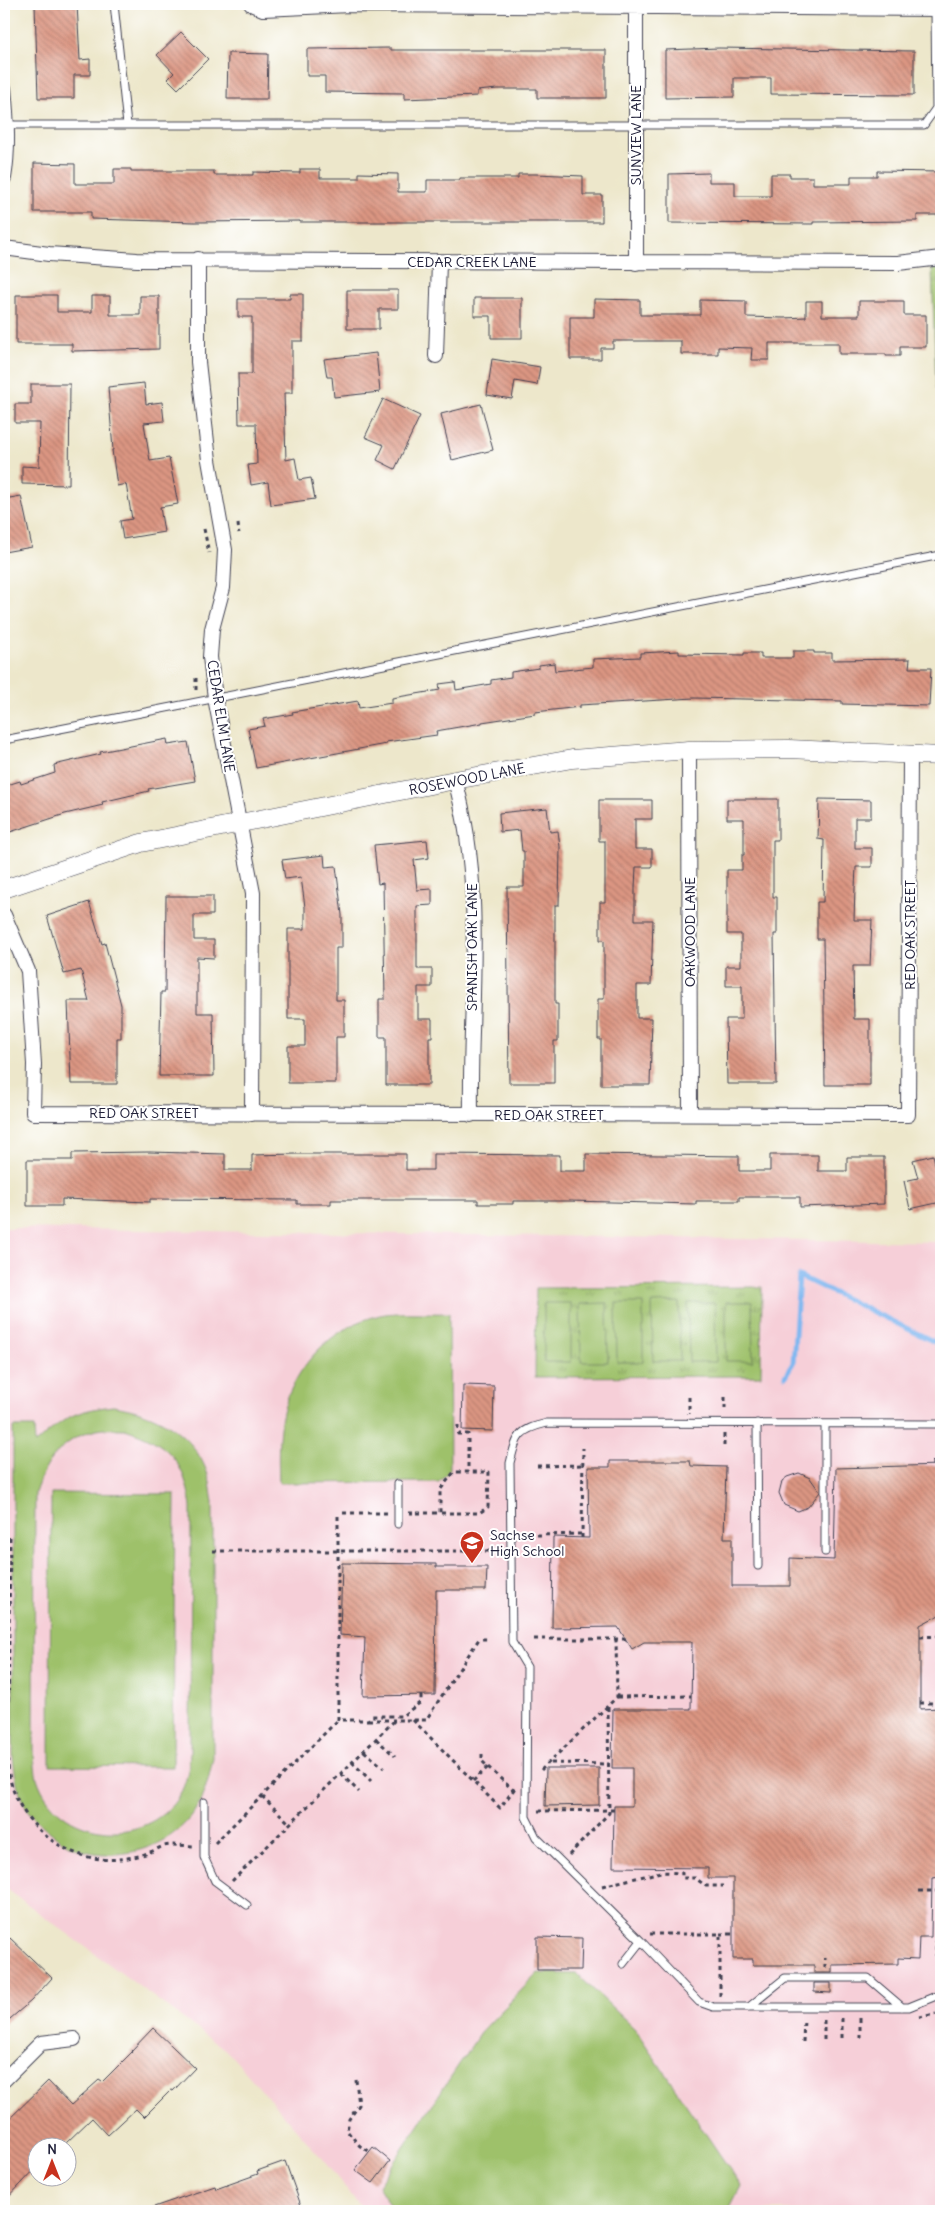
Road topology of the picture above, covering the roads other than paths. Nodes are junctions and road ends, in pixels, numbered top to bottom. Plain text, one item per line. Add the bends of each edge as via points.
1 (114, 4) edge
2 (251, 4) edge
3 (350, 4) edge
4 (862, 6) edge
5 (636, 7) junction
6 (938, 9) edge
7 (4, 88) edge
8 (8, 125) junction
9 (127, 125) junction
10 (637, 126) junction
11 (4, 178) edge
12 (4, 248) edge
13 (941, 258) edge
14 (198, 259) junction
15 (438, 262) junction
16 (636, 263) junction
17 (436, 356) dead end
18 (941, 555) edge
19 (215, 698) junction
20 (4, 740) edge
21 (689, 750) junction
22 (910, 756) junction
23 (941, 756) edge
24 (455, 780) junction
25 (240, 823) junction
26 (4, 889) edge
27 (4, 915) edge
28 (252, 1114) junction
29 (690, 1114) junction
30 (471, 1115) junction
31 (757, 1424) junction
32 (825, 1424) junction
33 (941, 1424) edge
34 (398, 1484) dead end
35 (398, 1524) dead end
36 (825, 1552) dead end
37 (758, 1566) dead end
38 (204, 1802) dead end
39 (247, 1905) dead end
40 (641, 1941) junction
41 (623, 1964) dead end
42 (941, 1994) edge
43 (749, 2007) junction
44 (902, 2007) junction
45 (74, 2039) dead end
46 (4, 2080) edge

1 - 9 lane
2 - 3 street via 263,9
3 - 5 street
4 - 5 street
4 - 6 street
5 - 10 street, SUNVIEW LANE
6 - 10 lane via 936,108 924,125
7 - 8 street
8 - 9 lane
8 - 11 street
9 - 10 lane
10 - 16 street, SUNVIEW LANE
12 - 14 street, CEDAR CREEK LANE via 137,260
13 - 16 street, CEDAR CREEK LANE via 898,263
14 - 15 street, CEDAR CREEK LANE
14 - 19 street, CEDAR ELM LANE via 198,362 209,460 225,550 223,588 212,629 210,657
15 - 16 street, CEDAR CREEK LANE
15 - 17 street
18 - 19 lane
19 - 20 lane
19 - 25 street, CEDAR ELM LANE
21 - 22 street, ROSEWOOD LANE via 789,749
21 - 24 street, ROSEWOOD LANE via 572,760
21 - 29 street, OAKWOOD LANE
22 - 23 street, ROSEWOOD LANE
22 - 29 street, RED OAK STREET via 908,1115
24 - 25 street, ROSEWOOD LANE
24 - 30 street, SPANISH OAK LANE via 469,846 473,888
25 - 26 street, ROSEWOOD LANE via 141,843
25 - 28 street, CEDAR ELM LANE via 253,893
27 - 28 street, RED OAK STREET via 28,972 34,1064 33,1112
28 - 30 street, RED OAK STREET
29 - 30 street, RED OAK STREET
31 - 32 lane
31 - 37 lane
31 - 40 lane via 547,1423 530,1427 517,1438 510,1463 512,1642 527,1667 526,1817 536,1837
32 - 33 lane
32 - 36 lane
34 - 35 lane
38 - 39 lane via 204,1857 215,1881
40 - 41 lane
40 - 43 lane via 699,2002 713,2007
42 - 44 lane
43 - 44 lane
43 - 44 lane via 785,1978 868,1978
45 - 46 street via 41,2043

